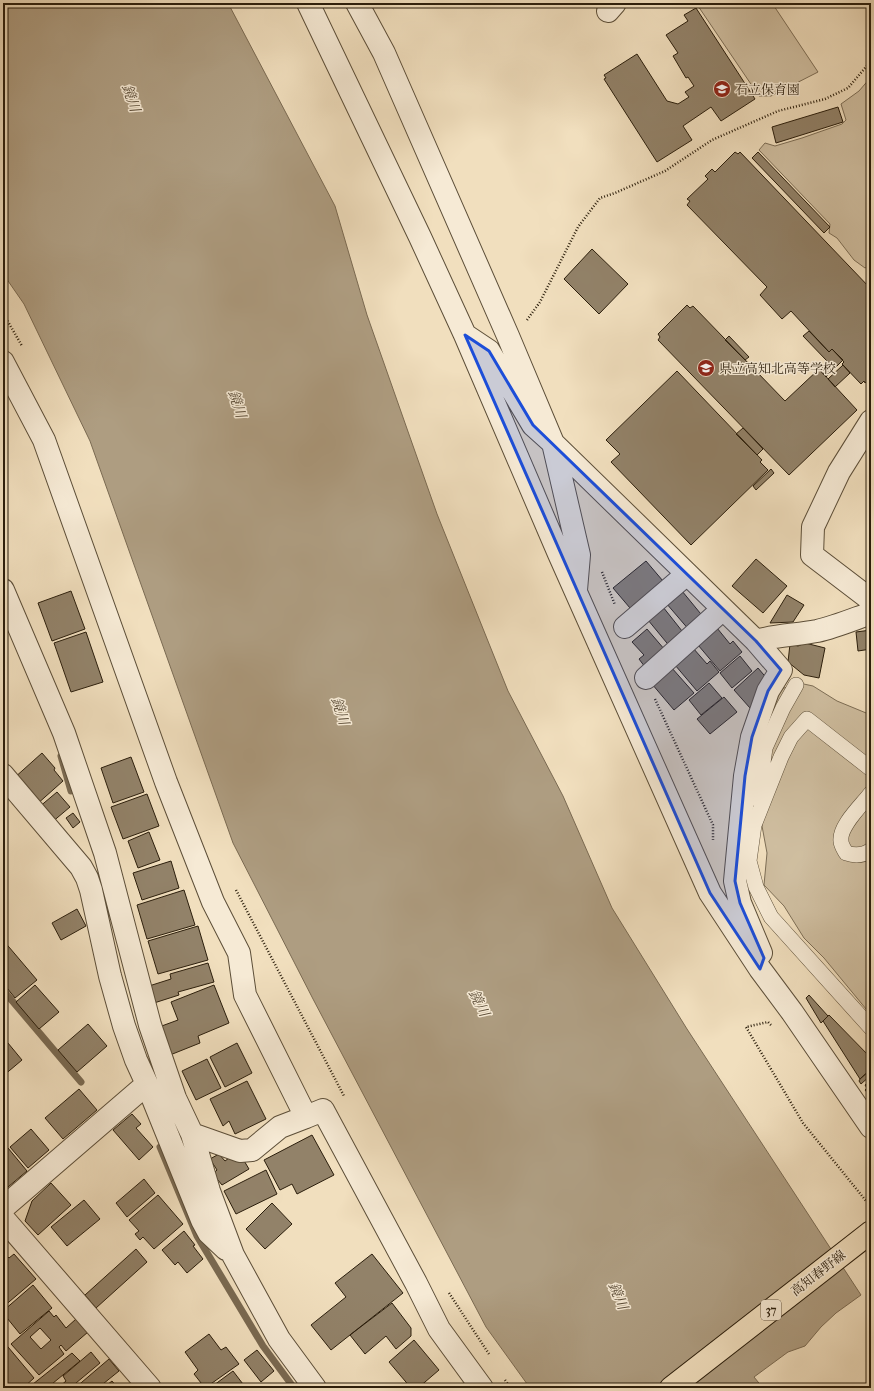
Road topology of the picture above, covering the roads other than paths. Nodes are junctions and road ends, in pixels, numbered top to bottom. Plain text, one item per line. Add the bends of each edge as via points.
1 (308, 3) edge
2 (357, 3) edge
3 (466, 335) junction
4 (3, 362) edge
5 (871, 421) edge
6 (553, 442) junction
7 (687, 574) junction
8 (3, 590) edge
9 (576, 591) junction
10 (871, 600) edge
11 (723, 609) junction
12 (871, 613) edge
13 (625, 627) dead end
14 (756, 641) junction
15 (646, 678) dead end
16 (796, 684) dead end
17 (871, 769) edge
18 (3, 775) edge
19 (871, 793) edge
20 (756, 821) junction
21 (871, 850) edge
22 (760, 969) junction
23 (871, 1028) edge
24 (147, 1084) junction
25 (306, 1117) junction
26 (871, 1127) edge
27 (192, 1134) junction
28 (3, 1208) edge
29 (3, 1218) edge
30 (871, 1232) edge
31 (232, 1255) junction
32 (150, 1388) edge
33 (315, 1388) edge
34 (482, 1388) edge
35 (671, 1388) edge

1 - 3 street
2 - 6 street via 384,53
3 - 6 street via 489,351 533,425
3 - 9 street
4 - 25 street via 44,440 166,782 213,902 239,953 245,995
5 - 10 street via 839,472 813,527 812,555
6 - 7 street
6 - 9 street via 579,555
7 - 11 street
7 - 13 street
8 - 27 street via 64,733 105,853 150,1025 175,1098
9 - 22 street via 710,893
11 - 14 street
11 - 15 street
12 - 14 street via 819,630 772,636
14 - 22 street via 781,670 768,691 752,737 744,776 735,881 740,903 764,958
16 - 20 lane via 765,748
17 - 20 lane via 807,719 791,737 781,757
18 - 24 street via 81,867 87,878 124,1026
19 - 21 lane via 850,819 841,835 840,843 846,853 852,855 860,855
20 - 23 lane via 749,861 756,887 771,917
22 - 26 street
24 - 28 street
24 - 31 street via 202,1220 209,1233
25 - 27 street via 280,1127 252,1150 240,1151
25 - 34 street via 323,1110 438,1329
27 - 31 street
29 - 32 street
30 - 35 main road, 高知春野線 / 37
31 - 33 street via 279,1339

